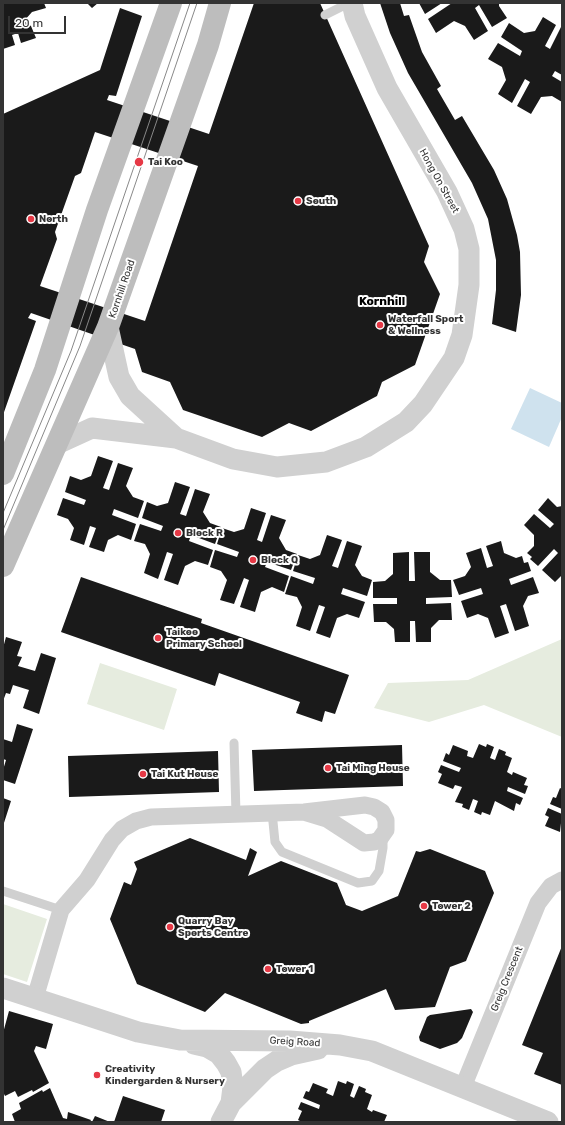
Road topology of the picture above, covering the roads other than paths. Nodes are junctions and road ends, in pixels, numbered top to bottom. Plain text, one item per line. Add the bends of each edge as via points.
1 (171, 3) edge
2 (220, 3) edge
3 (353, 4) edge
4 (325, 15) dead end
5 (108, 327) junction
6 (176, 438) junction
7 (57, 444) junction
8 (4, 469) edge
9 (3, 566) edge
10 (234, 743) dead end
11 (272, 812) junction
12 (304, 812) junction
13 (236, 814) junction
14 (383, 836) junction
15 (562, 880) edge
16 (3, 891) edge
17 (61, 910) junction
18 (3, 988) edge
19 (35, 998) junction
20 (180, 1040) junction
21 (340, 1045) junction
22 (463, 1087) junction
23 (231, 1103) junction
24 (221, 1122) edge
25 (548, 1122) edge

1 - 8 main road via 97,210 50,356
2 - 5 main road, Kornhill Road via 208,45
3 - 4 lane
3 - 6 street, Hong On Street via 355,16 387,88 447,192 464,230 469,249 469,285 466,318 454,358 423,404 406,422 366,447 326,462 277,466 233,459
5 - 6 street, Hong On Street via 119,377 130,396
5 - 7 main road, Kornhill Road
6 - 7 street, Hong On Street via 92,428
7 - 9 main road, Kornhill Road
10 - 13 lane
11 - 12 street
11 - 13 street
11 - 14 lane via 274,842 282,852 358,883 372,881 379,871
12 - 14 street via 327,819 364,843 374,842
12 - 14 street via 374,807 382,812 386,820
13 - 17 street via 151,817 136,821 122,829 112,840 87,880
15 - 22 street, Greig Crescent via 551,886 538,903
16 - 17 lane
17 - 19 street
18 - 19 street, Greig Road
19 - 20 street, Greig Road via 138,1032
20 - 21 street, Greig Road via 290,1041
20 - 23 street via 207,1047 226,1062 231,1072 233,1087
21 - 22 street, Greig Road via 378,1053
21 - 23 street via 307,1051 277,1061 265,1069
22 - 25 street, Greig Road
23 - 24 street

